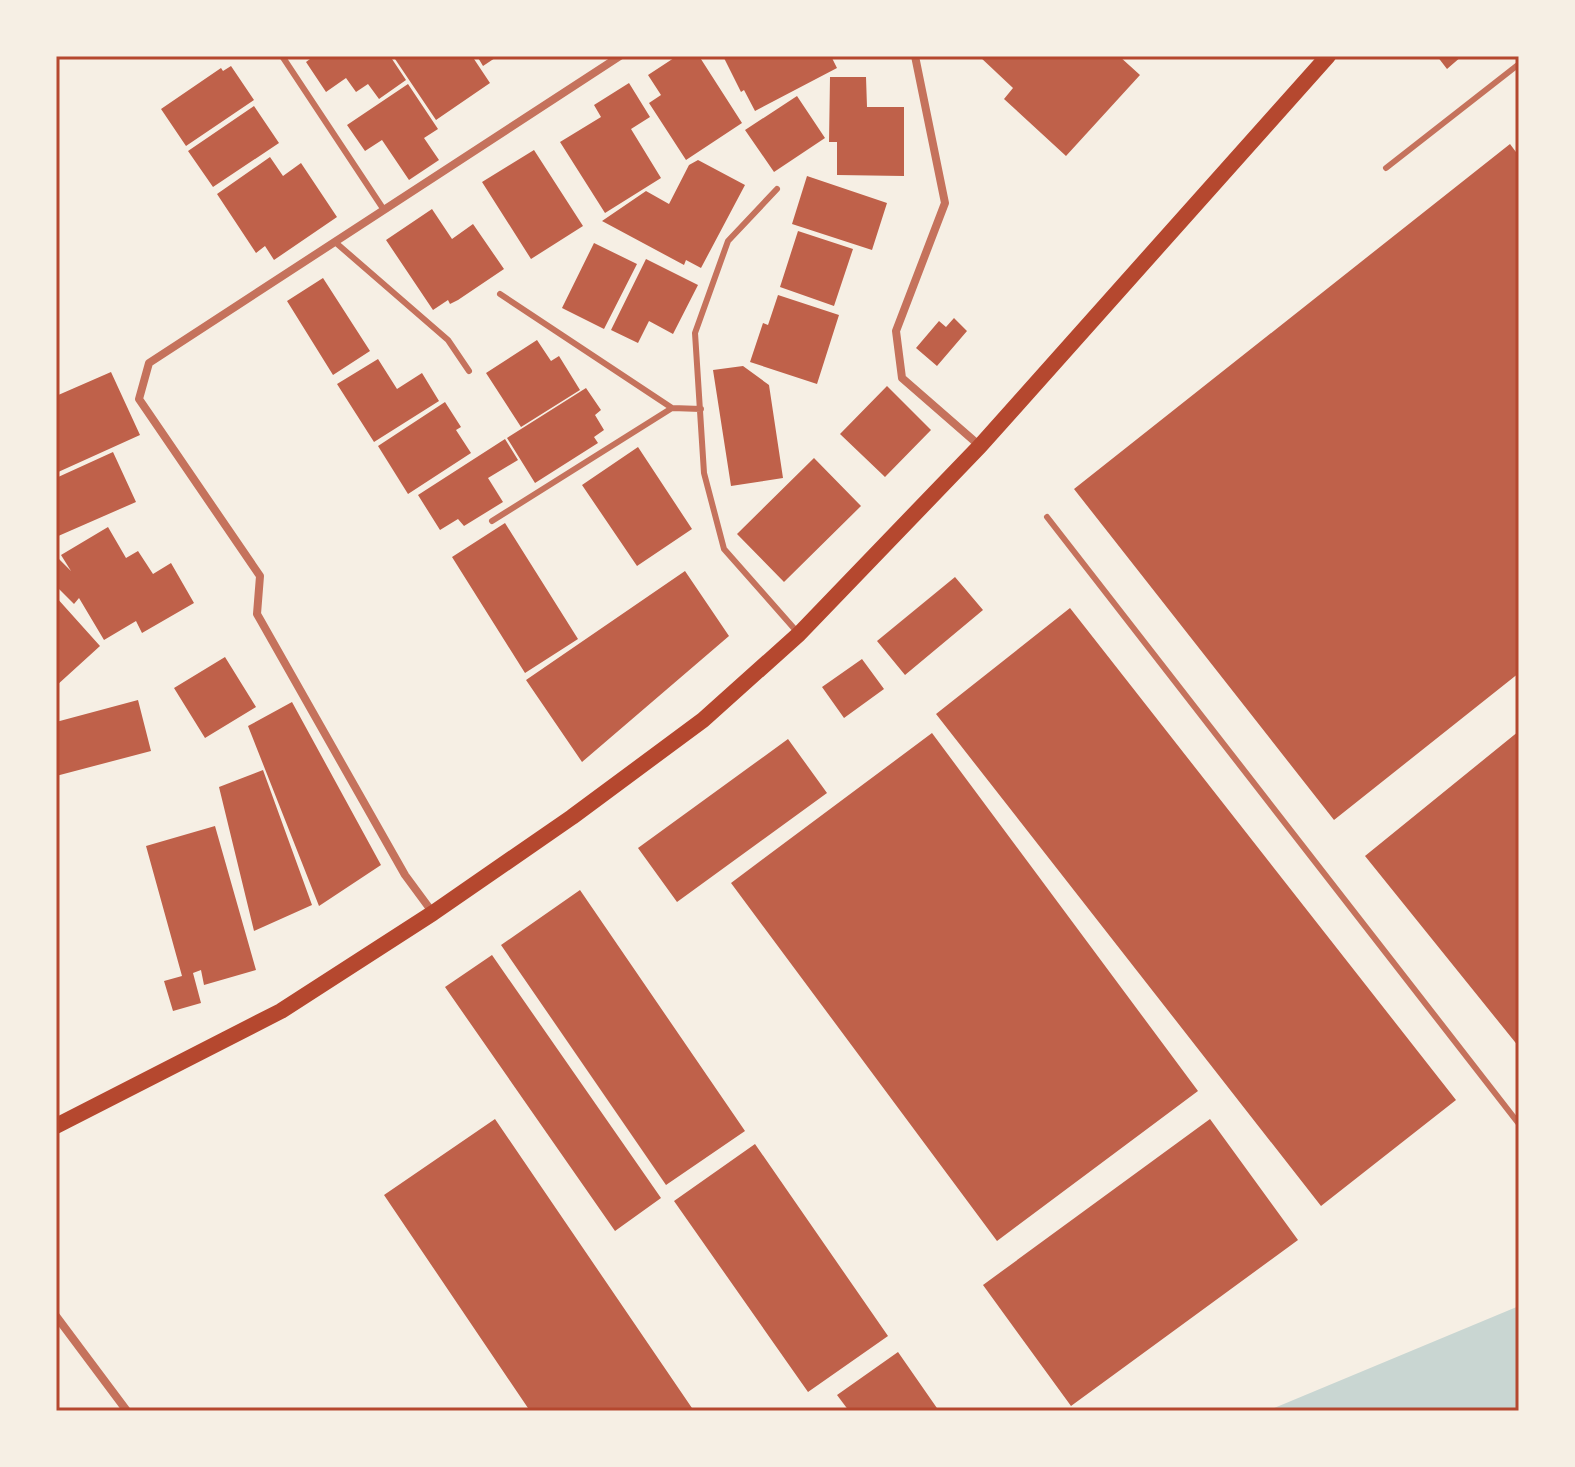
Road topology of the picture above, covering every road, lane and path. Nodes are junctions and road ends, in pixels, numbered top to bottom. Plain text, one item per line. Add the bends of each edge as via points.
1 (282, 56) edge
2 (620, 56) edge
3 (915, 56) edge
4 (1328, 56) edge
5 (1519, 64) edge
6 (1386, 168) dead end
7 (777, 189) dead end
8 (384, 210) junction
9 (335, 242) junction
10 (500, 294) dead end
11 (469, 371) dead end
12 (672, 408) junction
13 (701, 409) junction
14 (980, 446) junction
15 (1047, 517) dead end
16 (492, 521) dead end
17 (799, 634) junction
18 (433, 913) junction
19 (1519, 1124) edge
20 (56, 1126) edge
21 (56, 1316) edge
22 (127, 1411) edge

1 - 8 lane
2 - 8 street
3 - 14 street via 945,203 896,331 902,378
4 - 14 main road
5 - 6 lane
7 - 13 lane via 728,241 695,333
8 - 9 street
9 - 11 lane via 448,340
9 - 18 street via 149,363 139,399 260,576 257,614 405,875
10 - 12 lane
12 - 13 lane
12 - 16 lane
13 - 17 lane via 704,473 724,549
14 - 17 main road
15 - 19 lane
17 - 18 main road via 703,720
18 - 20 main road via 281,1011
21 - 22 street

